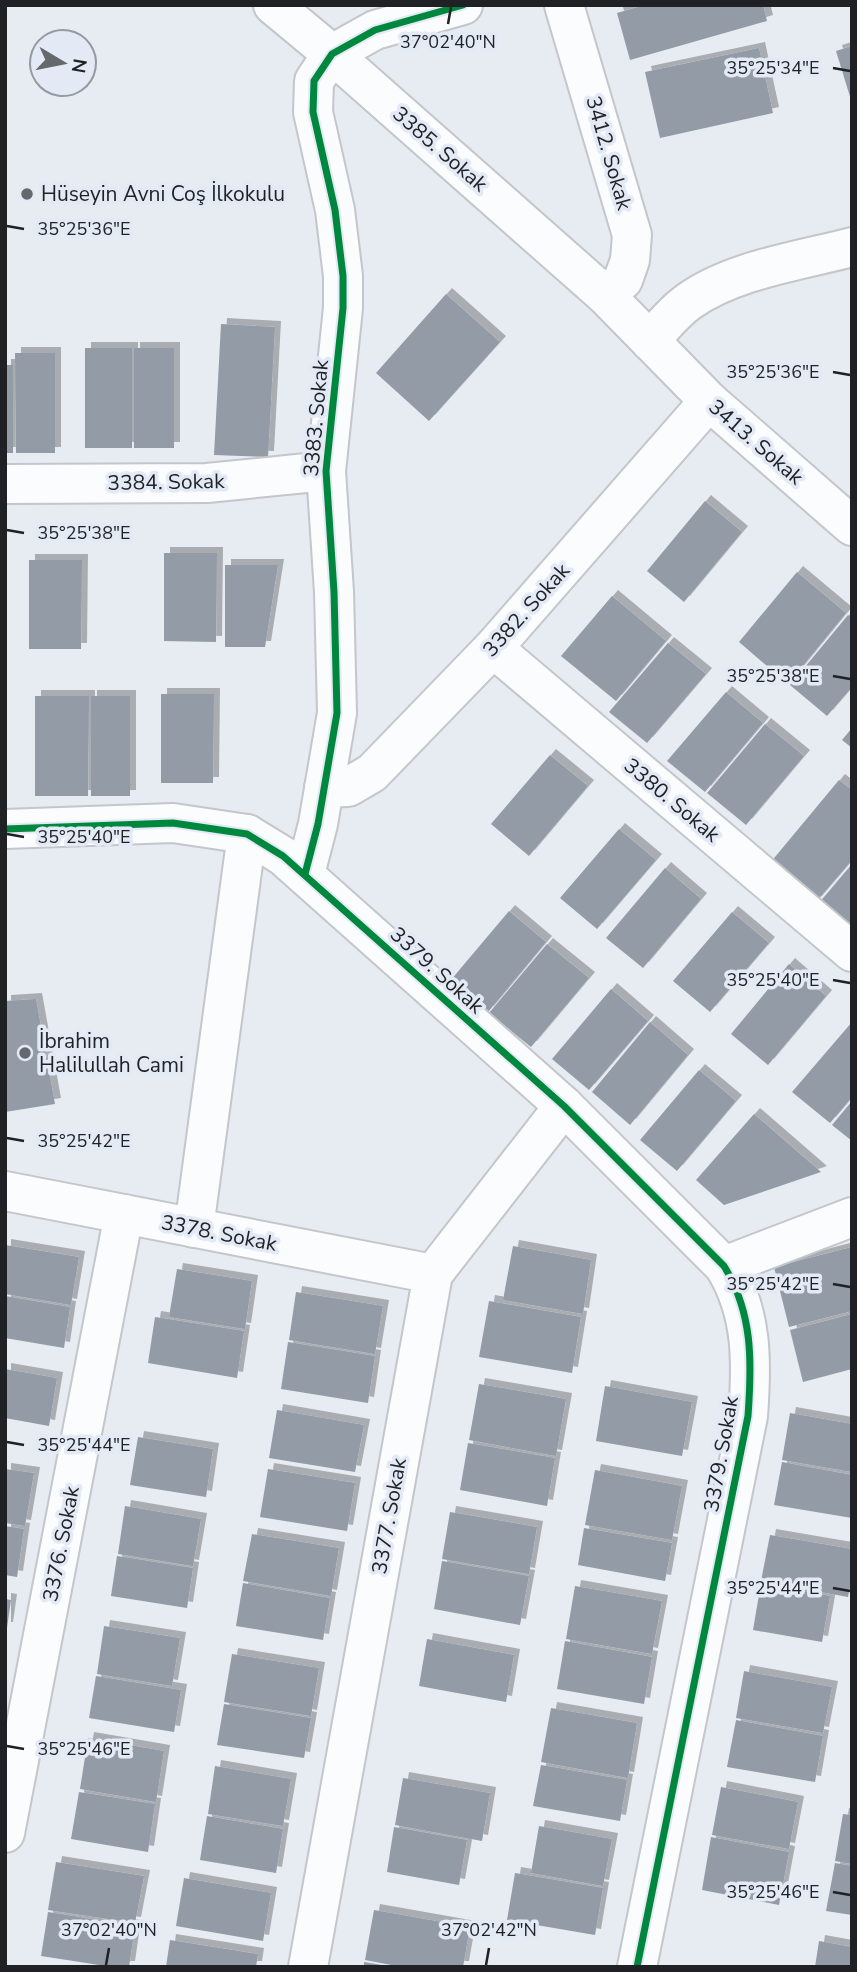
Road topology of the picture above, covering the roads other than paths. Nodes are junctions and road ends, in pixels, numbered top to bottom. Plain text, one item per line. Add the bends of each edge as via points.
1 (272, 5) edge
2 (463, 5) edge
3 (564, 5) edge
4 (332, 54) junction
5 (852, 247) edge
6 (605, 295) junction
7 (650, 341) junction
8 (709, 401) junction
9 (326, 471) junction
10 (5, 484) edge
11 (852, 526) edge
12 (493, 648) junction
13 (324, 788) junction
14 (5, 829) edge
15 (247, 834) junction
16 (304, 874) junction
17 (852, 952) edge
18 (564, 1106) junction
19 (5, 1191) edge
20 (124, 1214) junction
21 (852, 1217) edge
22 (194, 1228) junction
23 (724, 1266) junction
24 (433, 1274) junction
25 (5, 1833) edge
26 (307, 1967) edge
27 (638, 1967) edge

1 - 4 street, 3385. Sokak
2 - 4 street via 375,30
3 - 6 street, 3412. Sokak via 632,235 623,279
4 - 6 street, 3385. Sokak
4 - 9 street, 3383. Sokak via 314,80 313,112 335,210 343,276
5 - 7 street via 717,285 689,302
6 - 7 street, 3413. Sokak
7 - 8 street, 3413. Sokak
8 - 11 street, 3413. Sokak
8 - 12 street, 3382. Sokak
9 - 10 street, 3384. Sokak via 207,482
9 - 13 street, 3383. Sokak via 337,713
12 - 13 street, 3382. Sokak via 372,773 348,787
12 - 17 street, 3380. Sokak
13 - 16 street, 3383. Sokak
14 - 15 street via 173,823
15 - 16 street, 3379. Sokak
15 - 22 street
16 - 18 street, 3379. Sokak
18 - 23 street, 3379. Sokak
18 - 24 street, 3377. Sokak
19 - 20 street, 3378. Sokak
20 - 22 street, 3378. Sokak
20 - 25 street, 3376. Sokak
21 - 23 street
22 - 24 street, 3378. Sokak
23 - 27 street, 3379. Sokak via 745,1312 750,1347 748,1416
24 - 26 street, 3377. Sokak

